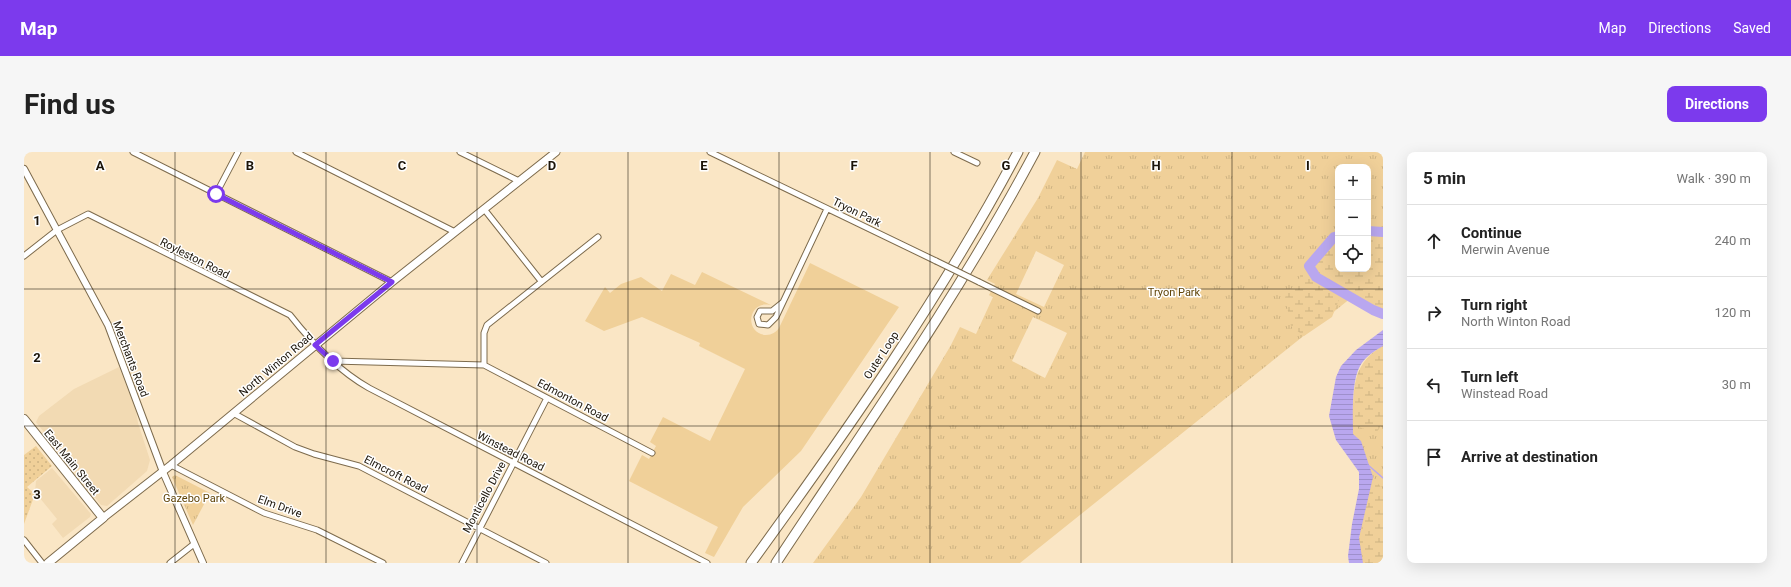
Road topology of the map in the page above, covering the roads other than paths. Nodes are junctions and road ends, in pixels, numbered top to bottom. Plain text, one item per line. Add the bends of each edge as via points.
1 (133, 152) edge
2 (238, 152) edge
3 (296, 152) edge
4 (460, 152) edge
5 (556, 152) edge
6 (710, 152) edge
7 (954, 152) edge
8 (1018, 152) edge
9 (1035, 152) edge
10 (977, 163) dead end
11 (24, 169) edge
12 (519, 181) junction
13 (216, 194) junction
14 (484, 209) junction
15 (827, 209) junction
16 (57, 230) junction
17 (455, 232) junction
18 (598, 237) dead end
19 (24, 256) edge
20 (541, 281) junction
21 (392, 282) junction
22 (782, 303) junction
23 (1038, 311) dead end
24 (315, 345) junction
25 (333, 361) junction
26 (484, 366) junction
27 (547, 398) junction
28 (233, 413) junction
29 (24, 419) edge
30 (652, 453) dead end
31 (513, 464) junction
32 (171, 465) junction
33 (163, 472) junction
34 (104, 518) junction
35 (479, 529) junction
36 (24, 540) edge
37 (194, 544) junction
38 (42, 563) edge
39 (48, 563) edge
40 (170, 563) edge
41 (203, 563) edge
42 (383, 563) edge
43 (462, 563) edge
44 (546, 563) edge
45 (706, 563) edge
46 (751, 563) edge
47 (776, 563) edge

1 - 13 street
2 - 13 street
3 - 17 street
4 - 12 street
5 - 12 main road, North Winton Road
6 - 15 street, Tryon Park
7 - 10 street
8 - 46 highway, Outer Loop via 986,211 907,338 833,450
9 - 47 highway via 949,301
11 - 16 street, Merchants Road
12 - 14 main road, North Winton Road
13 - 21 street
14 - 17 main road, North Winton Road
14 - 20 street
15 - 22 street
15 - 23 street, Tryon Park, bridge
16 - 19 street
16 - 24 street, Royleston Road via 88,214 290,315
16 - 33 street, Merchants Road via 108,325
17 - 21 main road, North Winton Road
18 - 20 street
20 - 26 street via 486,327
21 - 24 main road, North Winton Road
22 - 22 street via 772,322 768,325 758,324 760,312 772,311
24 - 25 street, Winstead Road
24 - 28 main road, North Winton Road
25 - 26 street
25 - 31 street, Winstead Road via 341,371 368,388
26 - 27 street, Edmonton Road
27 - 30 street, Edmonton Road
27 - 31 street, Monticello Drive
28 - 32 main road, North Winton Road
28 - 35 street, Elmcroft Road via 303,450 359,466
29 - 34 main road, East Main Street
31 - 35 street, Monticello Drive
31 - 45 street, Winstead Road
32 - 33 main road, North Winton Road
32 - 42 street, Elm Drive via 264,513 321,531
33 - 34 main road, North Winton Road
33 - 37 street, Merchants Road
34 - 39 main road, North Winton Road
35 - 43 street, Monticello Drive
35 - 44 street, Elmcroft Road
36 - 38 street
37 - 40 street
37 - 41 street, Merchants Road

